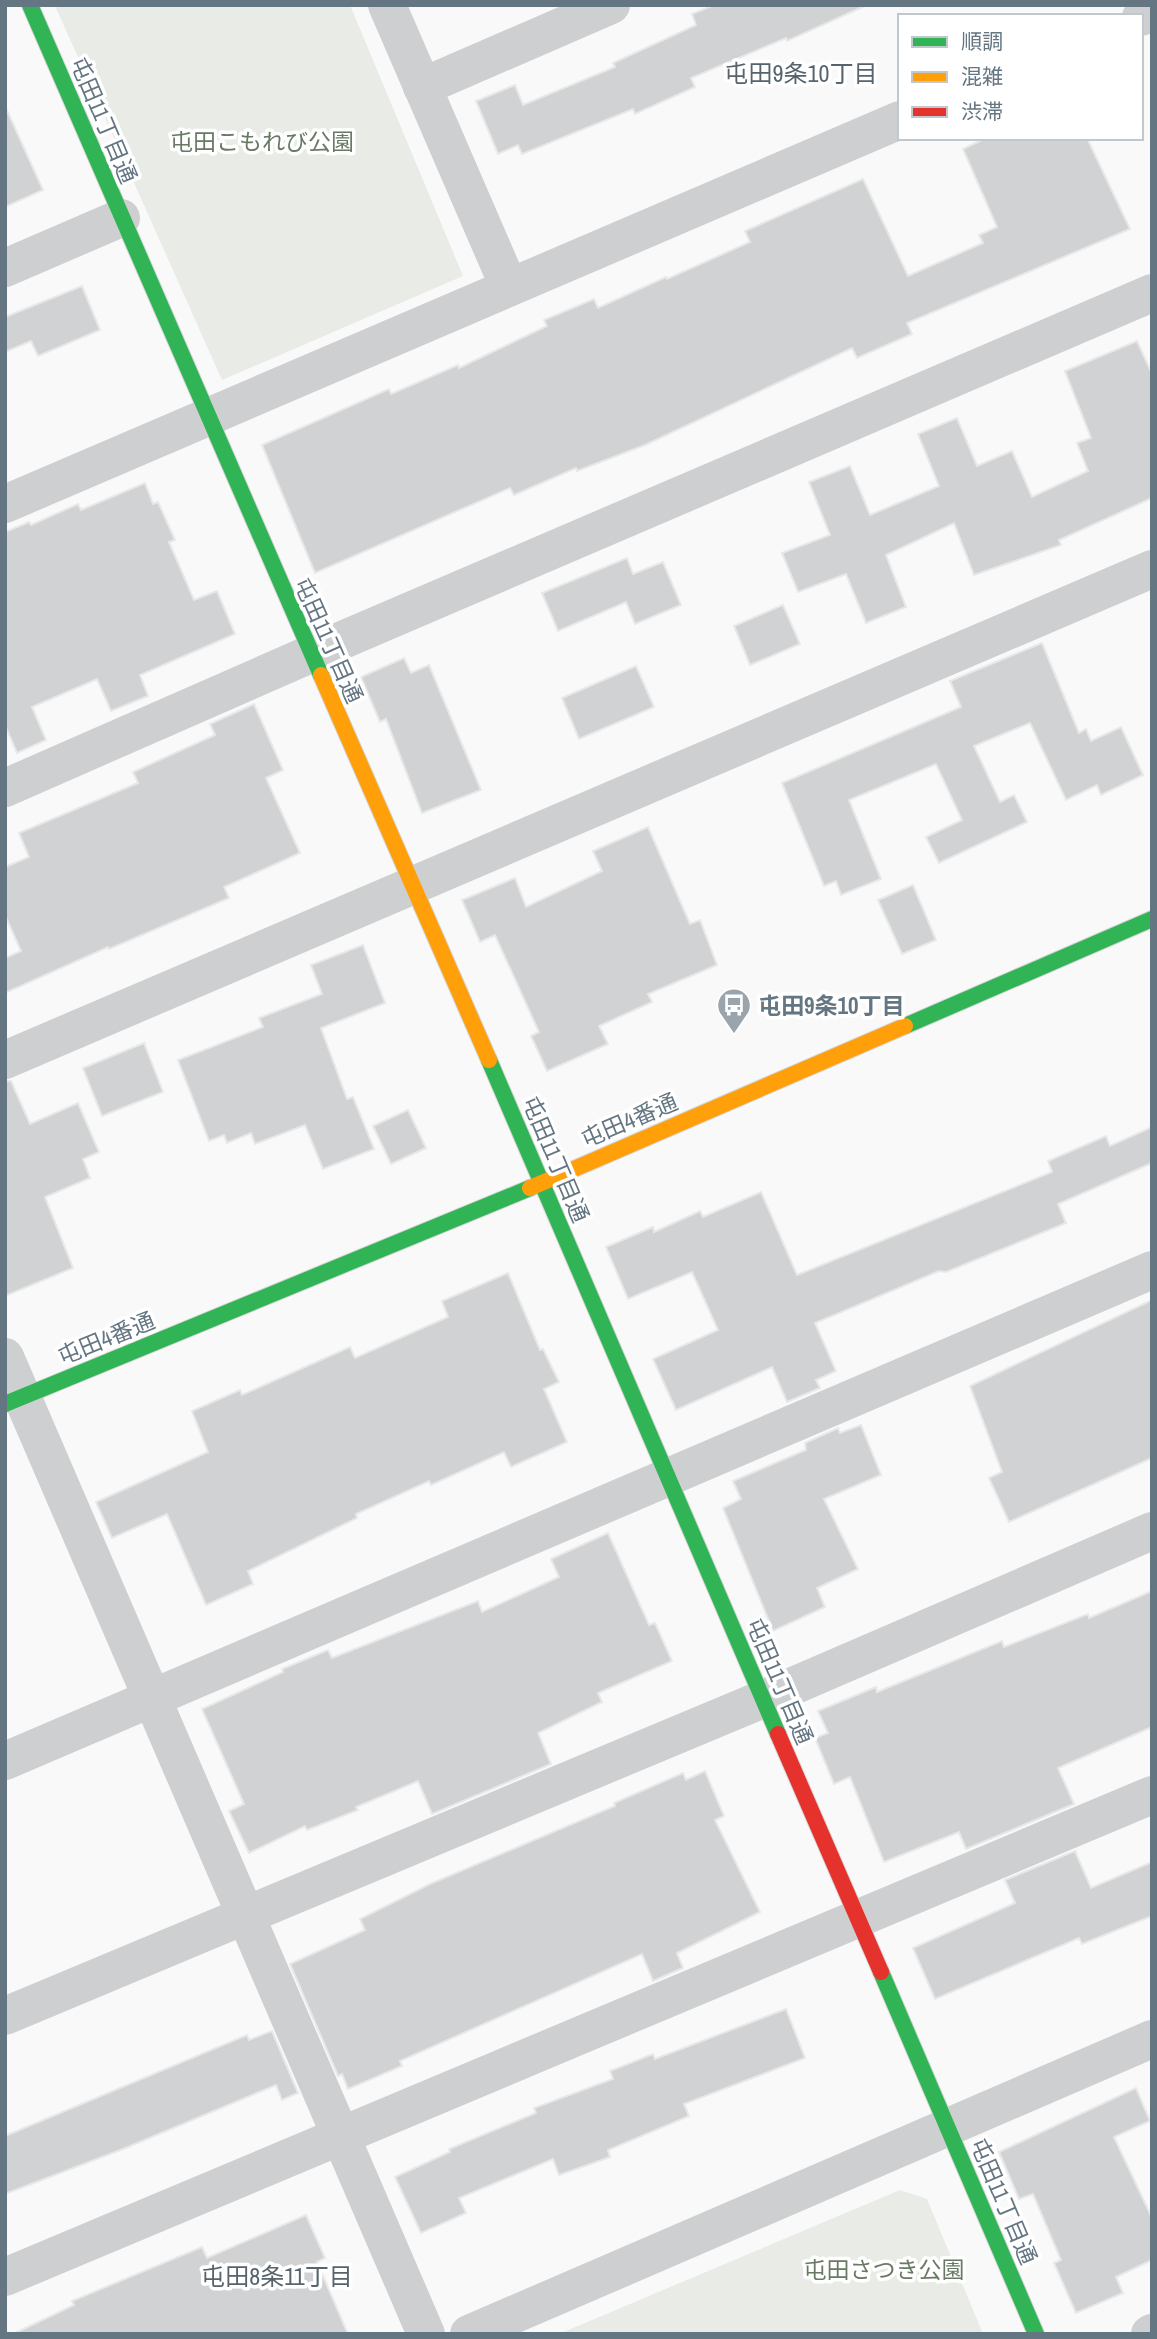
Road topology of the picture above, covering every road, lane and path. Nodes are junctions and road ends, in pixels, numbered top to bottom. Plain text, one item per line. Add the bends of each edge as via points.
1 (30, 5) edge
2 (387, 5) edge
3 (611, 5) edge
4 (422, 87) junction
5 (898, 121) edge
6 (121, 218) junction
7 (5, 268) edge
8 (509, 287) junction
9 (1152, 293) edge
10 (206, 416) junction
11 (5, 503) edge
12 (1152, 569) edge
13 (311, 654) junction
14 (5, 788) edge
15 (412, 884) junction
16 (1152, 919) edge
17 (5, 1060) edge
18 (542, 1182) junction
19 (1152, 1270) edge
20 (5, 1357) edge
21 (14, 1401) edge
22 (669, 1478) junction
23 (1152, 1531) edge
24 (152, 1698) junction
25 (763, 1699) junction
26 (5, 1761) edge
27 (1152, 1795) edge
28 (247, 1914) junction
29 (856, 1919) junction
30 (5, 2016) edge
31 (1152, 2039) edge
32 (948, 2127) junction
33 (342, 2137) junction
34 (5, 2277) edge
35 (426, 2334) edge
36 (469, 2334) edge
37 (1036, 2334) edge

1 - 6 street, 屯田11丁目通
2 - 4 street
3 - 4 street
4 - 8 street
5 - 8 street
6 - 7 street
6 - 10 street, 屯田11丁目通
8 - 10 street
9 - 13 street
10 - 11 street
10 - 13 street, 屯田11丁目通
12 - 15 street
13 - 14 street
13 - 15 street, 屯田11丁目通
15 - 17 street
15 - 18 street, 屯田11丁目通
16 - 18 street, 屯田4番通
18 - 21 street, 屯田4番通
18 - 22 street, 屯田11丁目通
19 - 22 street
20 - 21 street
21 - 24 street
22 - 24 street
22 - 25 street, 屯田11丁目通
23 - 25 street
24 - 26 street
24 - 28 street
25 - 28 street
25 - 29 street, 屯田11丁目通
27 - 29 street
28 - 30 street
28 - 33 street
29 - 32 street, 屯田11丁目通
29 - 33 street
31 - 32 street
32 - 36 street
32 - 37 street, 屯田11丁目通
33 - 34 street
33 - 35 street

